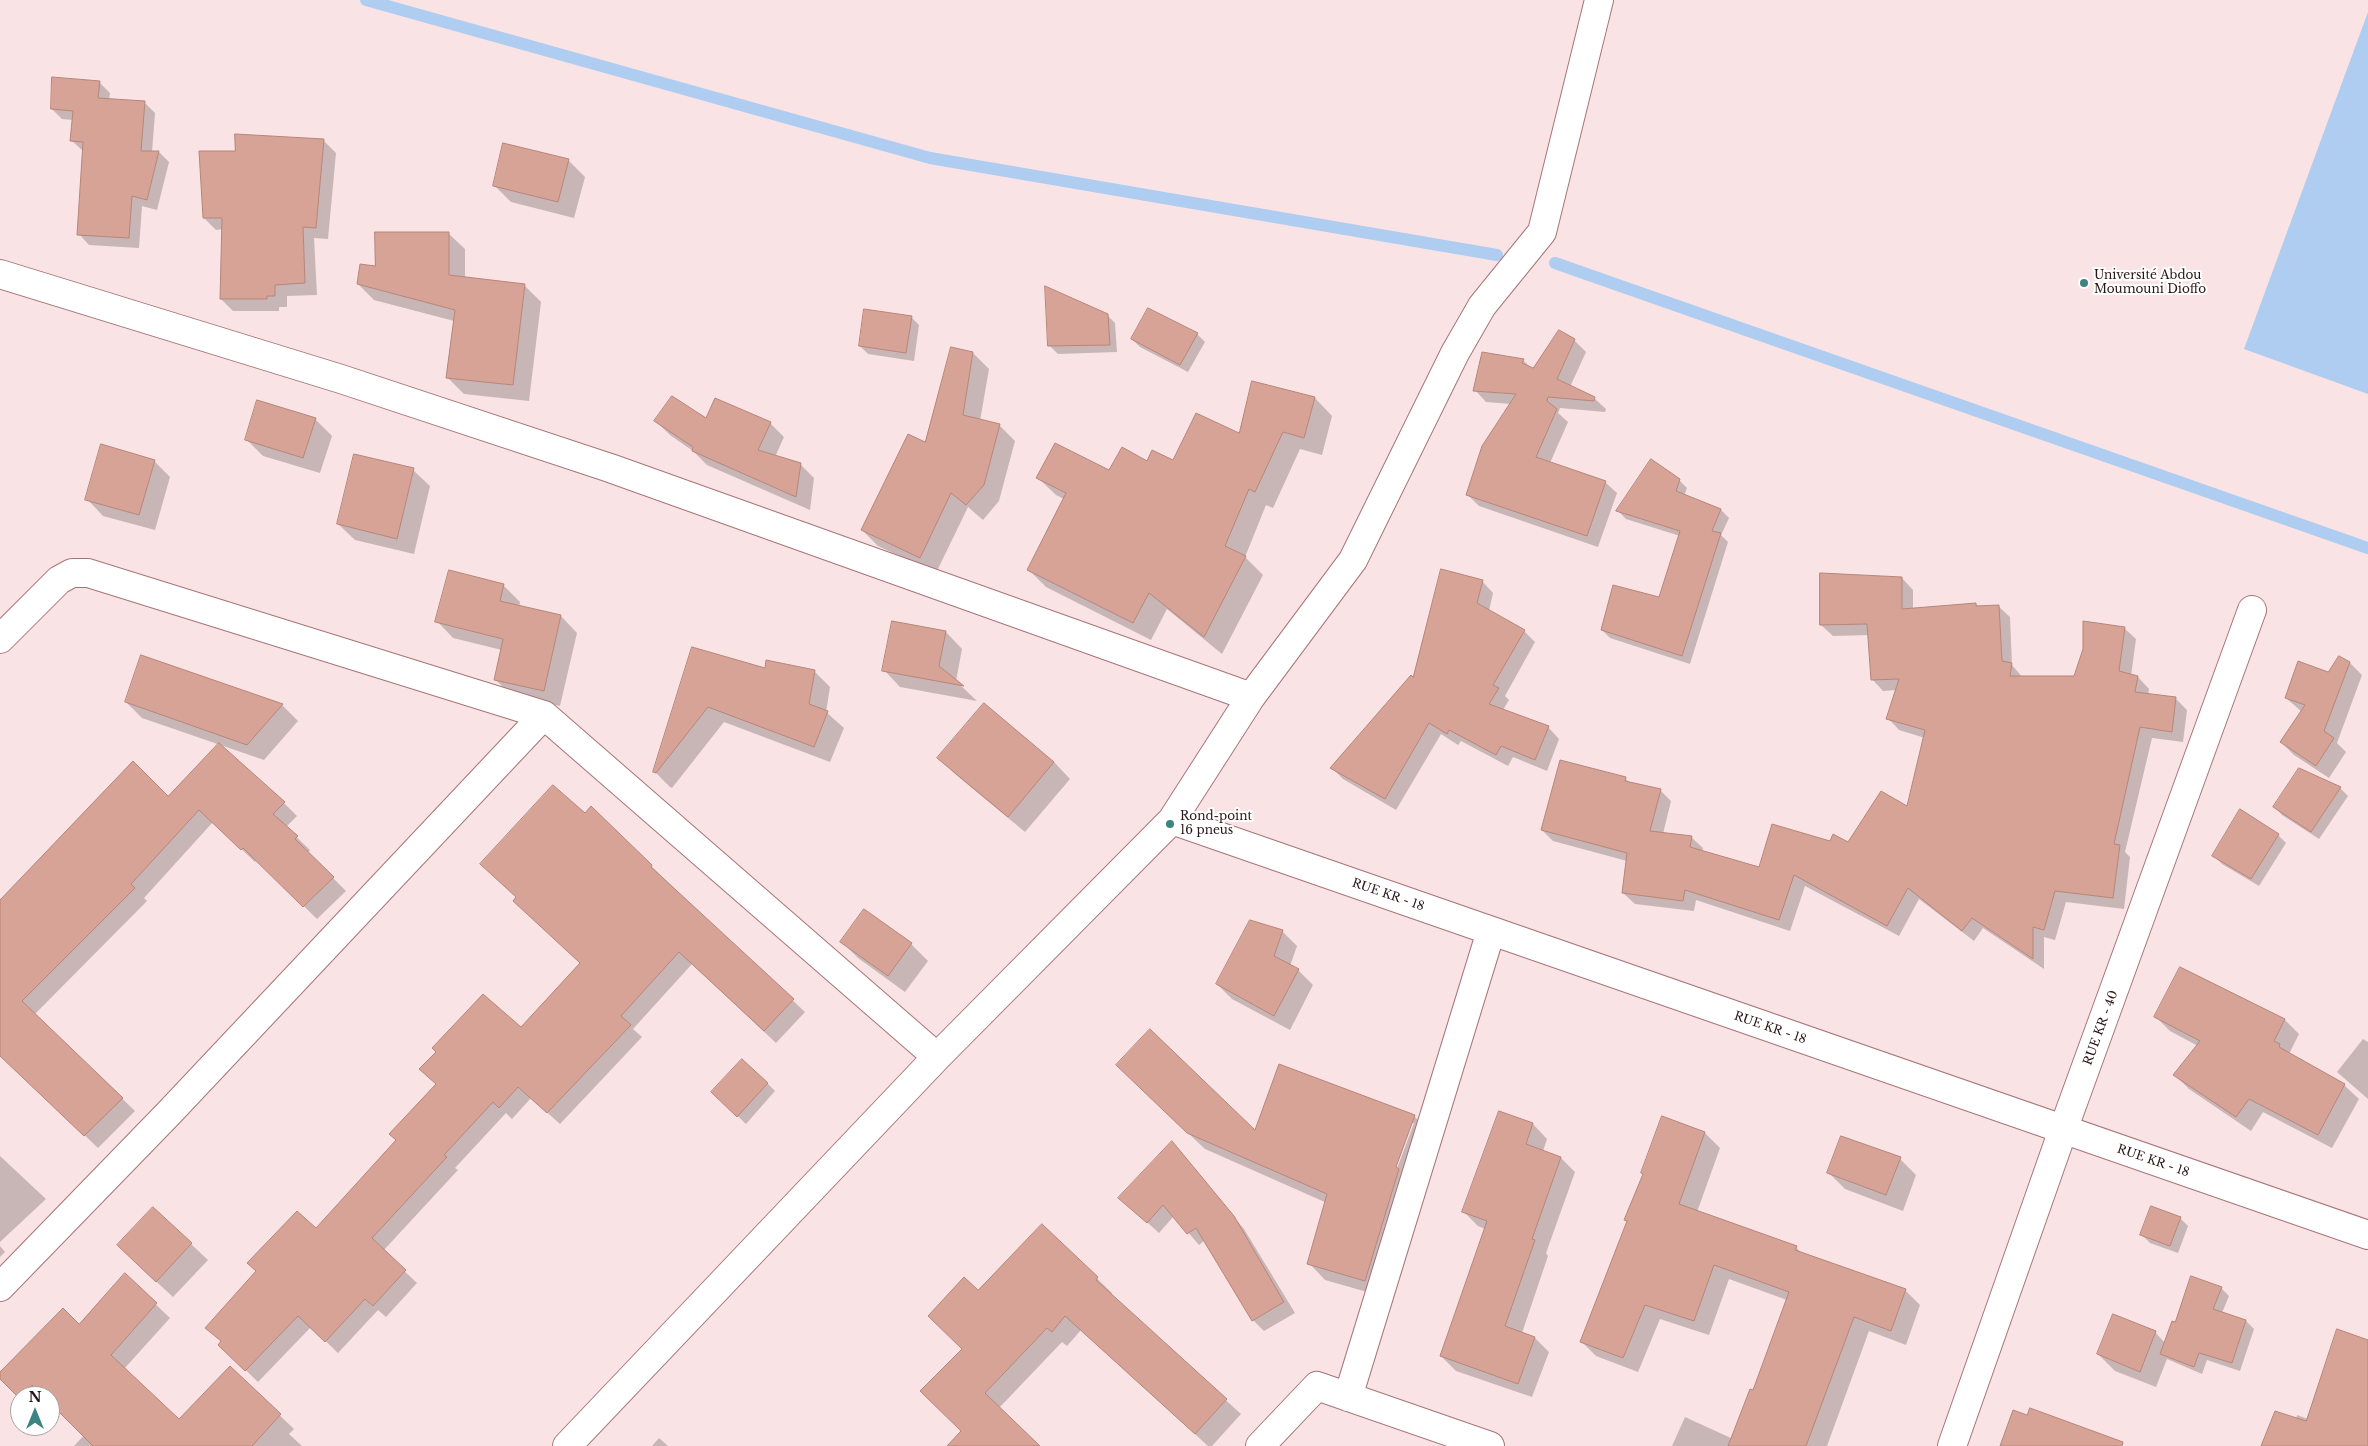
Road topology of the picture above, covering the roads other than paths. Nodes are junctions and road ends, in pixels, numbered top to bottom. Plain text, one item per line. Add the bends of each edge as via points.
1 (1599, 0) edge
2 (0, 274) edge
3 (2252, 610) dead end
4 (0, 639) edge
5 (1251, 697) junction
6 (544, 715) junction
7 (1172, 820) junction
8 (1491, 931) junction
9 (937, 1057) junction
10 (2064, 1130) junction
11 (2368, 1235) edge
12 (0, 1287) edge
13 (1348, 1397) junction
14 (567, 1446) edge
15 (1260, 1446) edge
16 (1490, 1446) edge
17 (1952, 1446) edge

1 - 5 street via 1542,232 1482,306 1454,352 1353,560
2 - 5 street via 341,379 610,468
3 - 10 street, RUE KR - 40
4 - 6 street via 59,580 72,573 88,573
5 - 7 street
6 - 9 street
6 - 12 street
7 - 8 street, RUE KR - 18
7 - 9 street
8 - 10 street, RUE KR - 18
8 - 13 street
9 - 14 street
10 - 11 street, RUE KR - 18
10 - 17 street, RUE KR - 40
13 - 15 street via 1317,1386
13 - 16 street

